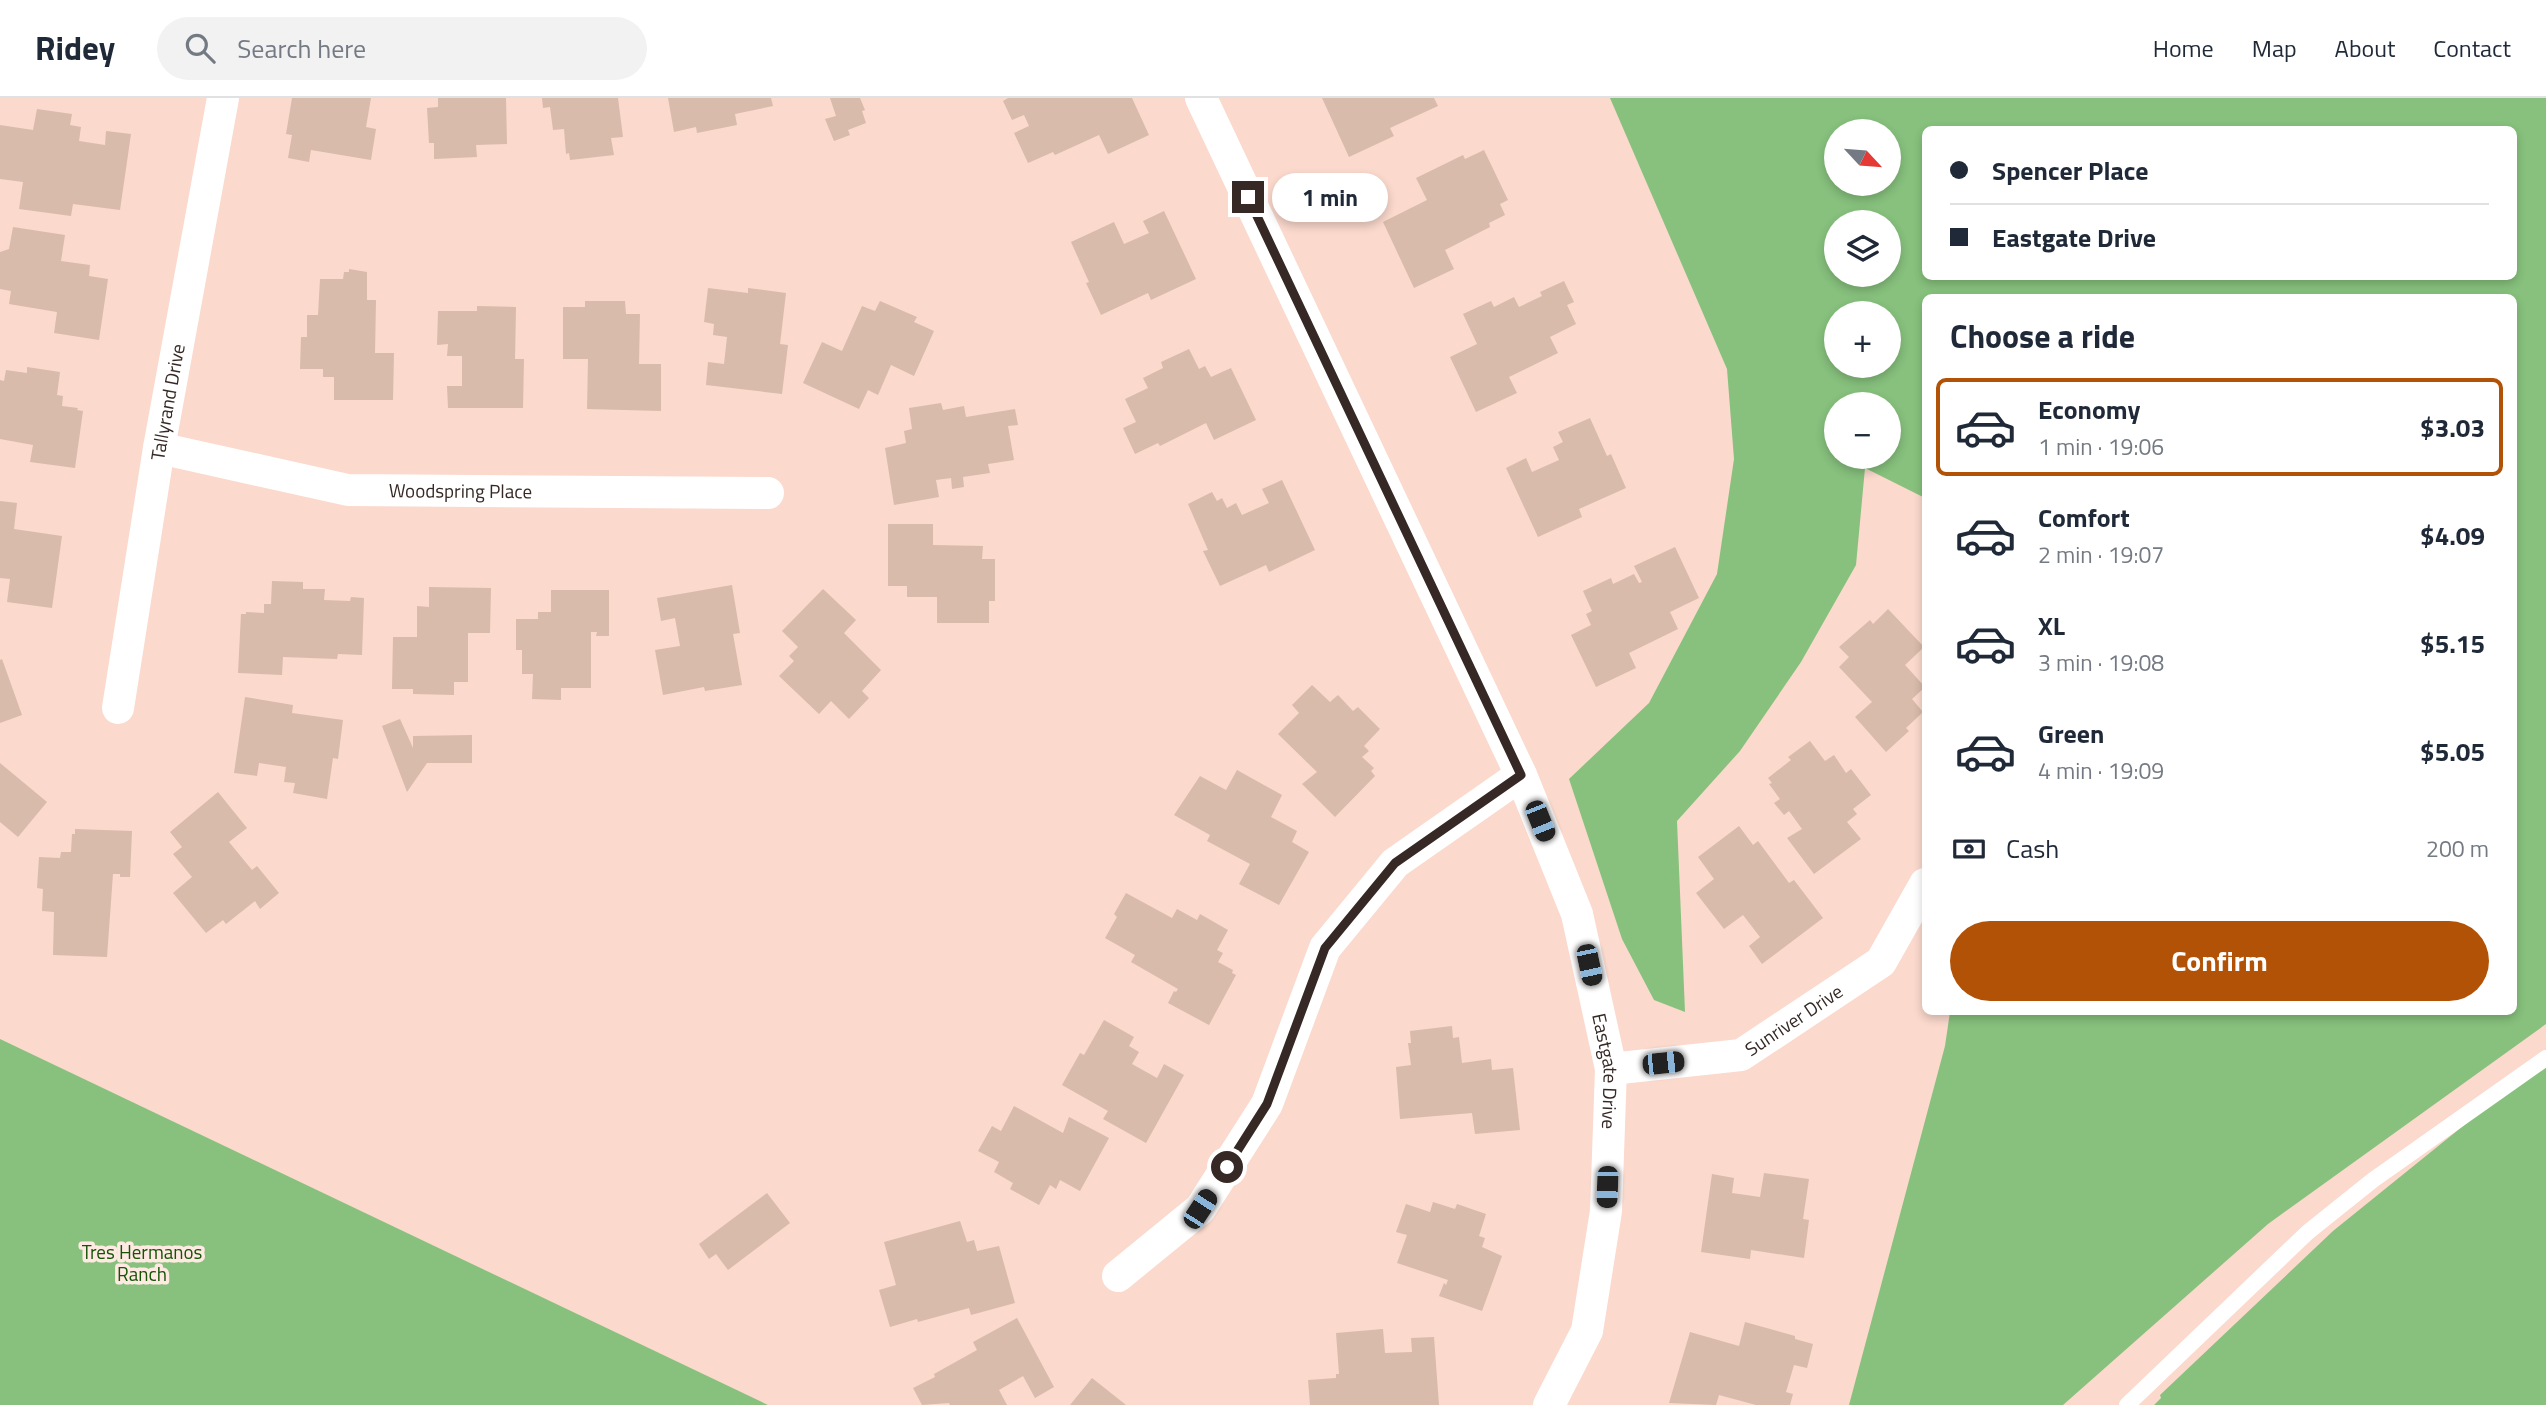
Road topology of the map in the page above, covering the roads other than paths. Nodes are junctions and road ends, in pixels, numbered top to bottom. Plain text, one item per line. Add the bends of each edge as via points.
1 (223, 98) edge
2 (1201, 98) edge
3 (159, 448) junction
4 (768, 493) dead end
5 (118, 708) dead end
6 (1521, 775) junction
7 (1922, 889) edge
8 (2546, 1058) edge
9 (1611, 1069) junction
10 (1118, 1276) dead end
11 (1549, 1405) edge
12 (2127, 1405) edge

1 - 3 street, Tallyrand Drive
2 - 6 street, Eastgate Drive
3 - 4 street, Woodspring Place via 348,489
3 - 5 street, Tallyrand Drive
6 - 9 street, Eastgate Drive via 1577,914
6 - 10 street via 1395,863 1325,948 1267,1104 1200,1209
7 - 9 street, Sunriver Drive via 1881,962 1741,1055
8 - 12 lane via 2373,1180 2308,1232
9 - 11 street, Eastgate Drive via 1606,1211 1587,1331

